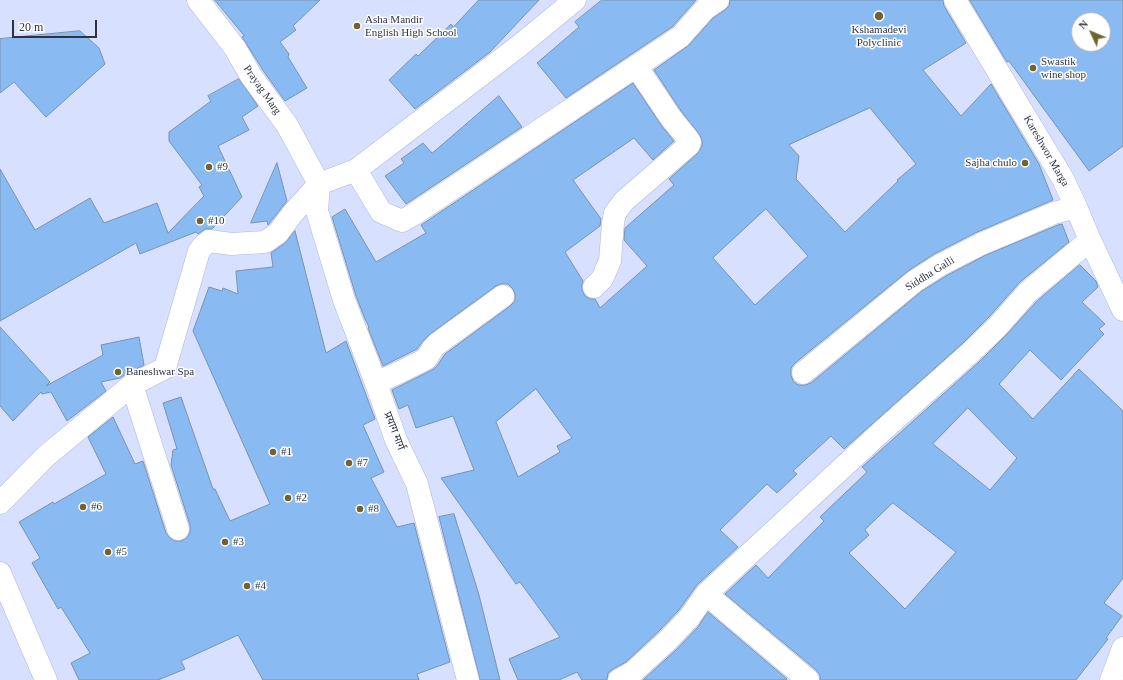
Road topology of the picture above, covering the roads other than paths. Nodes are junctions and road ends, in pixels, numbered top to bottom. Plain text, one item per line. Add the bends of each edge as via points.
1 (198, 0) edge
2 (575, 0) edge
3 (718, 0) edge
4 (955, 0) edge
5 (636, 66) junction
6 (356, 170) junction
7 (319, 184) junction
8 (1076, 207) junction
9 (1090, 240) junction
10 (594, 287) dead end
11 (503, 296) dead end
12 (1123, 310) edge
13 (803, 373) dead end
14 (376, 383) junction
15 (132, 385) junction
16 (0, 503) edge
17 (178, 529) dead end
18 (0, 573) edge
19 (706, 594) junction
20 (1123, 648) edge
21 (46, 680) edge
22 (468, 680) edge
23 (619, 680) edge
24 (808, 680) edge
25 (1111, 680) edge

1 - 7 street, Prayag Marg via 235,48 251,76 287,125
2 - 6 street
3 - 5 street via 705,9 680,37
4 - 8 street, Kareshwor Marga via 1063,179
5 - 6 street via 402,221 382,212
5 - 10 street via 690,142 624,201 615,213 610,261 602,279
6 - 7 street
7 - 14 street, प्रयाग मार्ग via 317,211 344,300
7 - 15 street via 278,233 265,242 232,244 209,241 204,245 199,251 165,368
8 - 9 street, Kareshwor Marga
8 - 13 street, Siddha Galli via 1054,213 981,244 915,281
9 - 12 street, Kareshwor Marga
9 - 19 street via 1028,292 971,352
11 - 14 street via 437,344 426,358
14 - 22 street, प्रयाग मार्ग via 396,440 417,484
15 - 16 street via 46,456
15 - 17 street
18 - 21 street
19 - 23 street via 689,618 668,640 633,672
19 - 24 street
20 - 25 street

